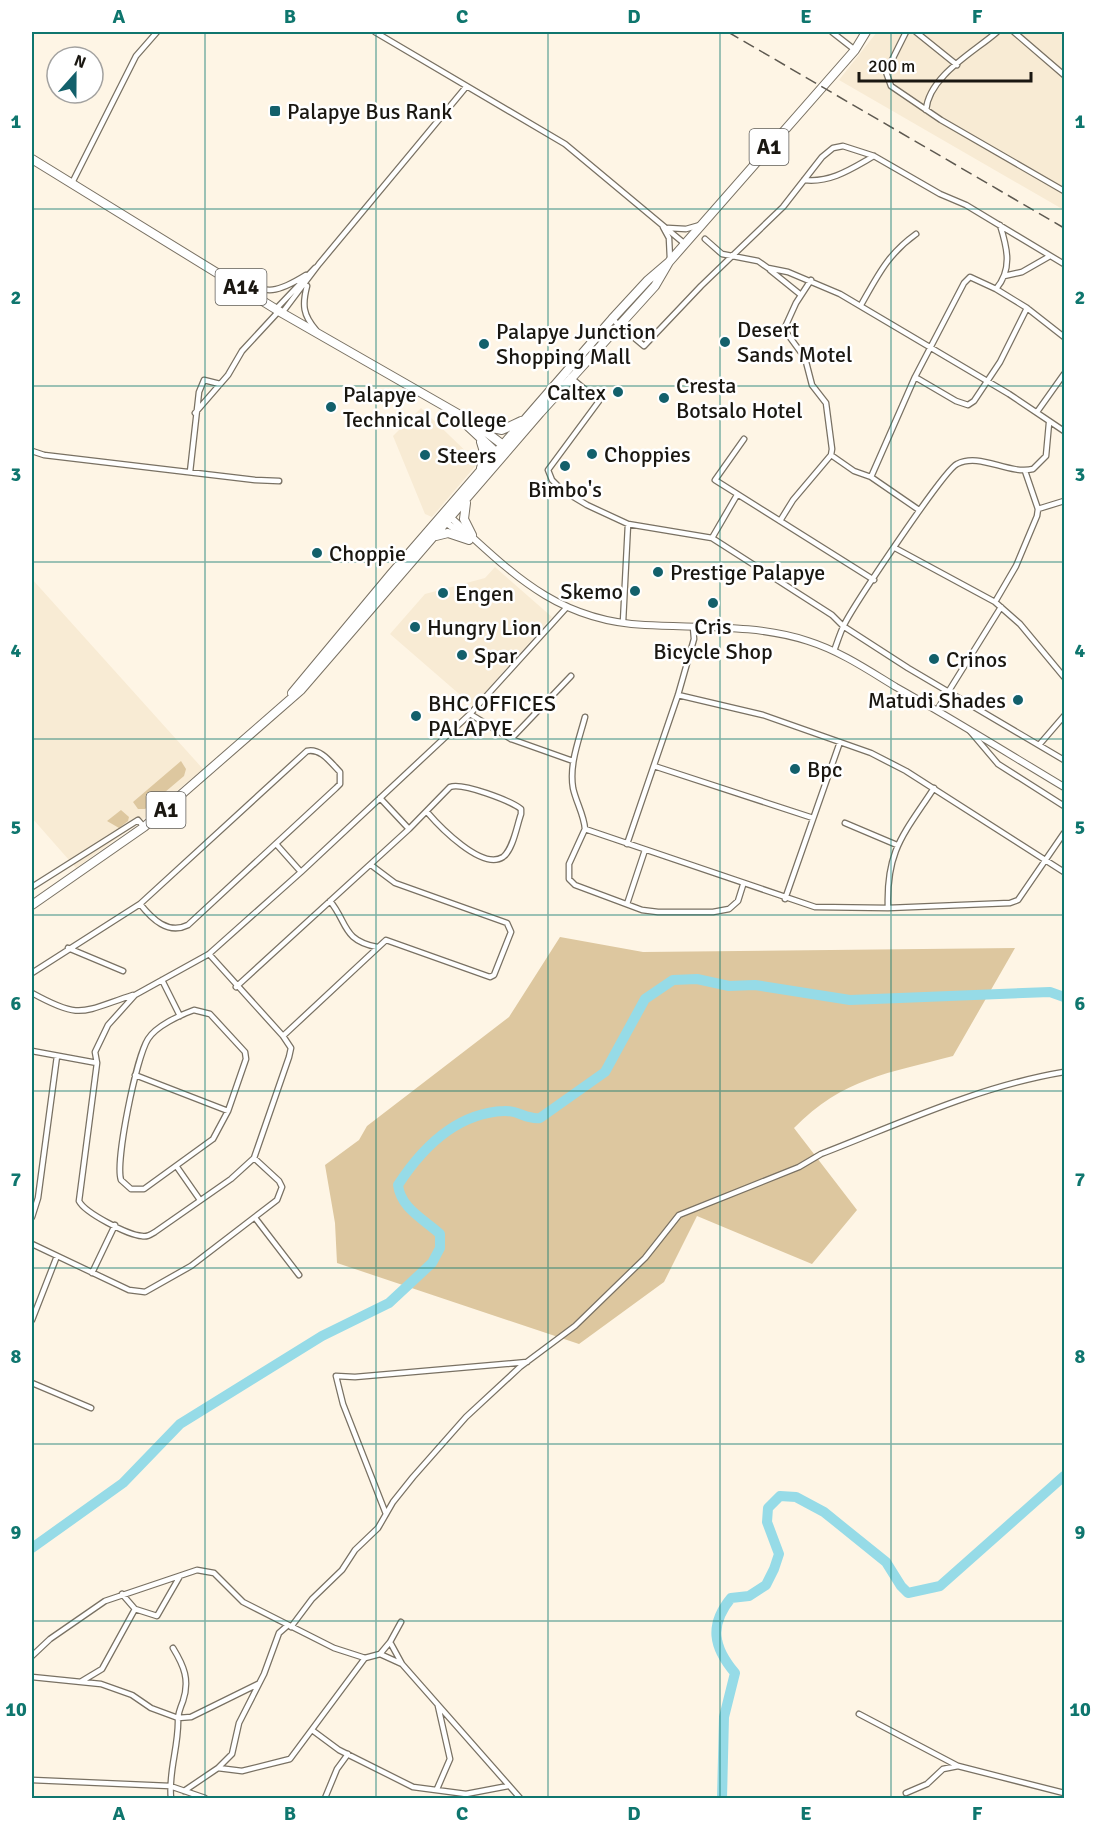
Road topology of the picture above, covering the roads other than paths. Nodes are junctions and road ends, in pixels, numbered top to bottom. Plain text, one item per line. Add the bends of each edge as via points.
1 (158, 32) edge
2 (375, 32) edge
3 (832, 32) edge
4 (866, 32) edge
5 (906, 32) edge
6 (916, 32) edge
7 (997, 32) edge
8 (1014, 32) edge
9 (855, 50) junction
10 (957, 65) junction
11 (1065, 75) edge
12 (466, 87) junction
13 (926, 110) junction
14 (874, 156) junction
15 (32, 159) edge
16 (804, 180) junction
17 (72, 183) junction
18 (1065, 191) edge
19 (700, 225) junction
20 (1000, 225) junction
21 (663, 226) junction
22 (916, 234) dead end
23 (705, 239) dead end
24 (685, 244) junction
25 (732, 255) junction
26 (1050, 256) junction
27 (669, 262) junction
28 (319, 264) junction
29 (1065, 264) edge
30 (768, 268) junction
31 (306, 275) junction
32 (1005, 276) junction
33 (229, 279) junction
34 (811, 280) junction
35 (307, 283) junction
36 (996, 289) junction
37 (801, 295) junction
38 (861, 305) junction
39 (1027, 308) junction
40 (279, 311) junction
41 (612, 319) junction
42 (619, 325) junction
43 (322, 336) junction
44 (1065, 338) edge
45 (930, 348) junction
46 (1065, 374) edge
47 (569, 376) junction
48 (915, 377) junction
49 (985, 382) junction
50 (220, 384) junction
51 (452, 412) junction
52 (1037, 412) junction
53 (195, 413) junction
54 (529, 415) junction
55 (474, 423) junction
56 (1048, 423) junction
57 (1065, 431) edge
58 (478, 437) junction
59 (744, 439) dead end
60 (506, 447) junction
61 (32, 451) edge
62 (500, 455) junction
63 (831, 455) junction
64 (1025, 471) junction
65 (190, 472) junction
66 (478, 474) junction
67 (871, 477) junction
68 (279, 481) dead end
69 (737, 495) junction
70 (466, 501) junction
71 (1065, 501) edge
72 (1038, 509) junction
73 (919, 510) junction
74 (446, 518) junction
75 (780, 521) junction
76 (628, 524) junction
77 (436, 536) junction
78 (470, 538) junction
79 (712, 538) junction
80 (895, 548) junction
81 (874, 580) junction
82 (994, 602) junction
83 (567, 607) junction
84 (1001, 607) junction
85 (623, 622) junction
86 (843, 626) junction
87 (693, 627) junction
88 (834, 651) junction
89 (571, 676) dead end
90 (1065, 677) edge
91 (948, 690) junction
92 (678, 695) junction
93 (288, 699) junction
94 (937, 710) junction
95 (470, 714) junction
96 (1065, 716) edge
97 (585, 717) dead end
98 (968, 729) junction
99 (511, 739) junction
100 (840, 742) junction
101 (1039, 745) junction
102 (1065, 760) edge
103 (573, 761) junction
104 (654, 766) junction
105 (934, 788) junction
106 (1065, 788) edge
107 (380, 798) junction
108 (1065, 806) edge
109 (427, 812) junction
110 (813, 818) junction
111 (845, 824) dead end
112 (144, 827) junction
113 (410, 830) junction
114 (585, 830) junction
115 (1065, 832) edge
116 (627, 844) junction
117 (277, 845) junction
118 (897, 845) junction
119 (645, 850) junction
120 (1046, 861) junction
121 (371, 865) junction
122 (301, 872) junction
123 (1065, 872) edge
124 (743, 885) junction
125 (32, 887) edge
126 (785, 899) junction
127 (330, 901) junction
128 (140, 904) junction
129 (627, 904) junction
130 (32, 905) edge
131 (888, 908) junction
132 (377, 947) junction
133 (68, 948) junction
134 (209, 954) junction
135 (123, 971) dead end
136 (32, 973) edge
137 (162, 980) junction
138 (236, 987) junction
139 (32, 993) edge
140 (135, 994) junction
141 (180, 1016) junction
142 (283, 1036) junction
143 (32, 1051) edge
144 (57, 1056) junction
145 (97, 1063) junction
146 (1065, 1072) edge
147 (135, 1075) junction
148 (228, 1111) junction
149 (254, 1158) junction
150 (177, 1167) junction
151 (200, 1200) junction
152 (32, 1217) edge
153 (255, 1219) junction
154 (115, 1225) junction
155 (32, 1244) edge
156 (57, 1256) junction
157 (93, 1273) junction
158 (299, 1275) dead end
159 (32, 1320) edge
160 (528, 1362) junction
161 (32, 1383) edge
162 (91, 1408) dead end
163 (386, 1514) junction
164 (180, 1576) junction
165 (122, 1594) junction
166 (135, 1609) junction
167 (400, 1622) dead end
168 (289, 1627) junction
169 (390, 1642) junction
170 (173, 1648) dead end
171 (380, 1654) junction
172 (32, 1656) edge
173 (365, 1658) junction
174 (402, 1664) junction
175 (32, 1677) edge
176 (82, 1681) junction
177 (258, 1684) junction
178 (438, 1704) junction
179 (859, 1714) dead end
180 (178, 1718) junction
181 (312, 1730) junction
182 (348, 1754) junction
183 (958, 1766) junction
184 (218, 1768) junction
185 (32, 1780) edge
186 (170, 1786) junction
187 (508, 1786) junction
188 (437, 1789) junction
189 (184, 1791) junction
190 (906, 1793) dead end
191 (1065, 1793) edge
192 (171, 1798) edge
193 (205, 1798) edge
194 (325, 1798) edge
195 (520, 1798) edge

1 - 17 street via 136,56
2 - 12 street
3 - 9 street
4 - 9 highway, A1
5 - 13 street via 890,61 888,80 897,91
6 - 10 street
7 - 10 street
8 - 11 street
9 - 19 highway, A1
10 - 13 street via 931,92
12 - 21 street via 565,144
12 - 28 street
13 - 18 street
14 - 16 street via 821,182
14 - 16 street via 855,148 833,148
14 - 20 street
15 - 17 highway, A14
16 - 25 street via 783,207
17 - 33 highway, A14
19 - 21 street via 686,230
19 - 24 highway, A1
20 - 26 street
20 - 32 street via 1008,249
21 - 24 street
21 - 27 street via 669,238
22 - 38 street via 889,258
23 - 25 street via 722,254
24 - 27 highway, A1
25 - 30 street via 758,261
25 - 42 street via 644,346
26 - 29 street
26 - 32 street via 1022,272
27 - 41 highway, A1
27 - 42 highway, A1 via 655,286
28 - 31 street
28 - 35 street
30 - 34 street
30 - 37 street
31 - 33 street via 284,288 266,292
31 - 40 street
32 - 36 street
33 - 40 highway, A14
34 - 37 street
34 - 38 street
35 - 40 street
35 - 43 street via 305,316
36 - 39 street
36 - 45 street via 970,277
37 - 63 street via 786,332 805,358 812,385 826,403
38 - 45 street
39 - 44 street
39 - 49 street via 1000,362
40 - 43 highway, A14
40 - 50 street via 242,351
41 - 42 street
41 - 47 highway, A1
42 - 47 highway, A1
43 - 51 highway, A14
45 - 48 street
45 - 49 street
46 - 52 street
47 - 54 highway, A1
47 - 60 highway, A1
47 - 76 street via 598,404 554,461 548,470 550,476 562,490
48 - 49 street via 963,405 974,401
48 - 67 street
49 - 52 street
50 - 53 street
50 - 53 street via 202,381
51 - 55 highway, A14
51 - 58 highway, A14
52 - 56 street
53 - 65 street
54 - 55 highway via 502,430
54 - 60 highway, A1
55 - 60 highway, A14
56 - 57 street
56 - 64 street via 1046,456 1033,469
58 - 62 highway, A14
58 - 66 highway via 485,455
59 - 69 street via 714,477
60 - 62 highway, A1
61 - 65 street
62 - 66 highway, A1
62 - 70 highway, A1
63 - 67 street
63 - 75 street
64 - 72 street
64 - 73 street via 964,461 950,468
65 - 68 street
66 - 74 highway, A1
67 - 73 street
69 - 75 street
69 - 79 street
70 - 74 highway, A1
70 - 78 highway
71 - 72 street
72 - 82 street via 1016,566
73 - 80 street
74 - 77 highway, A1
74 - 78 street
74 - 93 highway, A1
75 - 81 street
76 - 79 street
76 - 85 street
77 - 78 highway via 448,533
77 - 93 highway, A1 via 329,660
78 - 83 street via 523,583
79 - 86 street
80 - 81 street
80 - 82 street
81 - 86 street
82 - 84 street
83 - 85 street
83 - 95 street
84 - 90 street
84 - 91 street
85 - 87 street
86 - 88 street
86 - 91 street
87 - 88 street via 778,633
87 - 92 street via 694,639
88 - 94 street
89 - 99 street
91 - 94 street
91 - 101 street
92 - 100 street via 763,716
92 - 104 street
93 - 112 highway, A1
94 - 98 street
95 - 99 street
95 - 107 street
96 - 101 street
97 - 103 street
98 - 106 street
98 - 108 street via 998,764
99 - 103 street
100 - 105 street via 893,764
100 - 110 street
101 - 102 street
103 - 114 street via 573,787
104 - 110 street
104 - 116 street
105 - 118 street
105 - 120 street
107 - 113 street
107 - 122 street
109 - 109 street via 455,785 521,809 508,852 496,859 459,846
109 - 113 street
110 - 126 street
111 - 118 street
112 - 125 street via 138,820
112 - 130 highway, A1
113 - 121 street
114 - 116 street
114 - 129 street via 569,864 569,879 575,885
115 - 120 street
116 - 119 street
117 - 122 street
117 - 128 street via 180,929 162,925
117 - 128 street via 340,784 340,772 316,750 301,756
118 - 131 street via 887,875
119 - 124 street
119 - 129 street
120 - 123 street
120 - 131 street via 1023,896 1010,903
121 - 127 street
121 - 132 street via 395,883 501,921 510,926 511,932 500,966 490,977 392,940
122 - 134 street
124 - 126 street
124 - 129 street via 734,905 713,912 658,912
126 - 131 street via 815,907
127 - 132 street via 343,926 355,938
127 - 138 street
128 - 133 street
132 - 142 street
133 - 135 street
133 - 136 street
134 - 137 street
134 - 138 street
137 - 140 street
137 - 141 street
138 - 142 street
139 - 140 street via 59,1008 80,1012
140 - 145 street via 108,1025 95,1052
141 - 147 street via 147,1041
141 - 148 street via 194,1010 210,1014 245,1052
142 - 149 street via 291,1048 289,1057
143 - 144 street
144 - 145 street
144 - 152 street via 38,1198
145 - 154 street via 79,1202 86,1211
146 - 160 street via 984,1091 687,1210 626,1278 575,1326
147 - 148 street
147 - 150 street via 120,1163 121,1180 137,1190
148 - 150 street via 213,1139
149 - 151 street
149 - 153 street via 282,1187 277,1200
150 - 151 street
151 - 154 street via 149,1236 136,1235
153 - 157 street via 191,1266 146,1292 129,1290
153 - 158 street
154 - 157 street
155 - 156 street
156 - 157 street
156 - 159 street
160 - 163 street via 466,1417 412,1477
160 - 163 street via 336,1376
161 - 162 street
163 - 168 street via 342,1570
164 - 165 street
164 - 166 street via 157,1616
164 - 168 street via 197,1570 214,1573 243,1602
165 - 166 street
165 - 172 street via 62,1630
166 - 176 street via 102,1669
167 - 169 street
168 - 173 street
168 - 177 street via 279,1633
169 - 171 street
169 - 174 street
170 - 180 street via 187,1682
171 - 173 street
171 - 174 street
173 - 181 street
174 - 178 street
175 - 176 street
176 - 180 street via 132,1695 146,1706
177 - 180 street via 190,1717
177 - 184 street via 235,1731 232,1754
178 - 187 street
178 - 188 street via 450,1760
179 - 183 street
180 - 186 street
181 - 182 street
181 - 184 street via 284,1762 242,1771
182 - 188 street via 413,1787
182 - 194 street
183 - 190 street via 943,1769 927,1784
183 - 191 street
184 - 189 street
185 - 186 street
186 - 189 street
186 - 192 street
187 - 188 street via 466,1794
187 - 195 street
189 - 193 street

